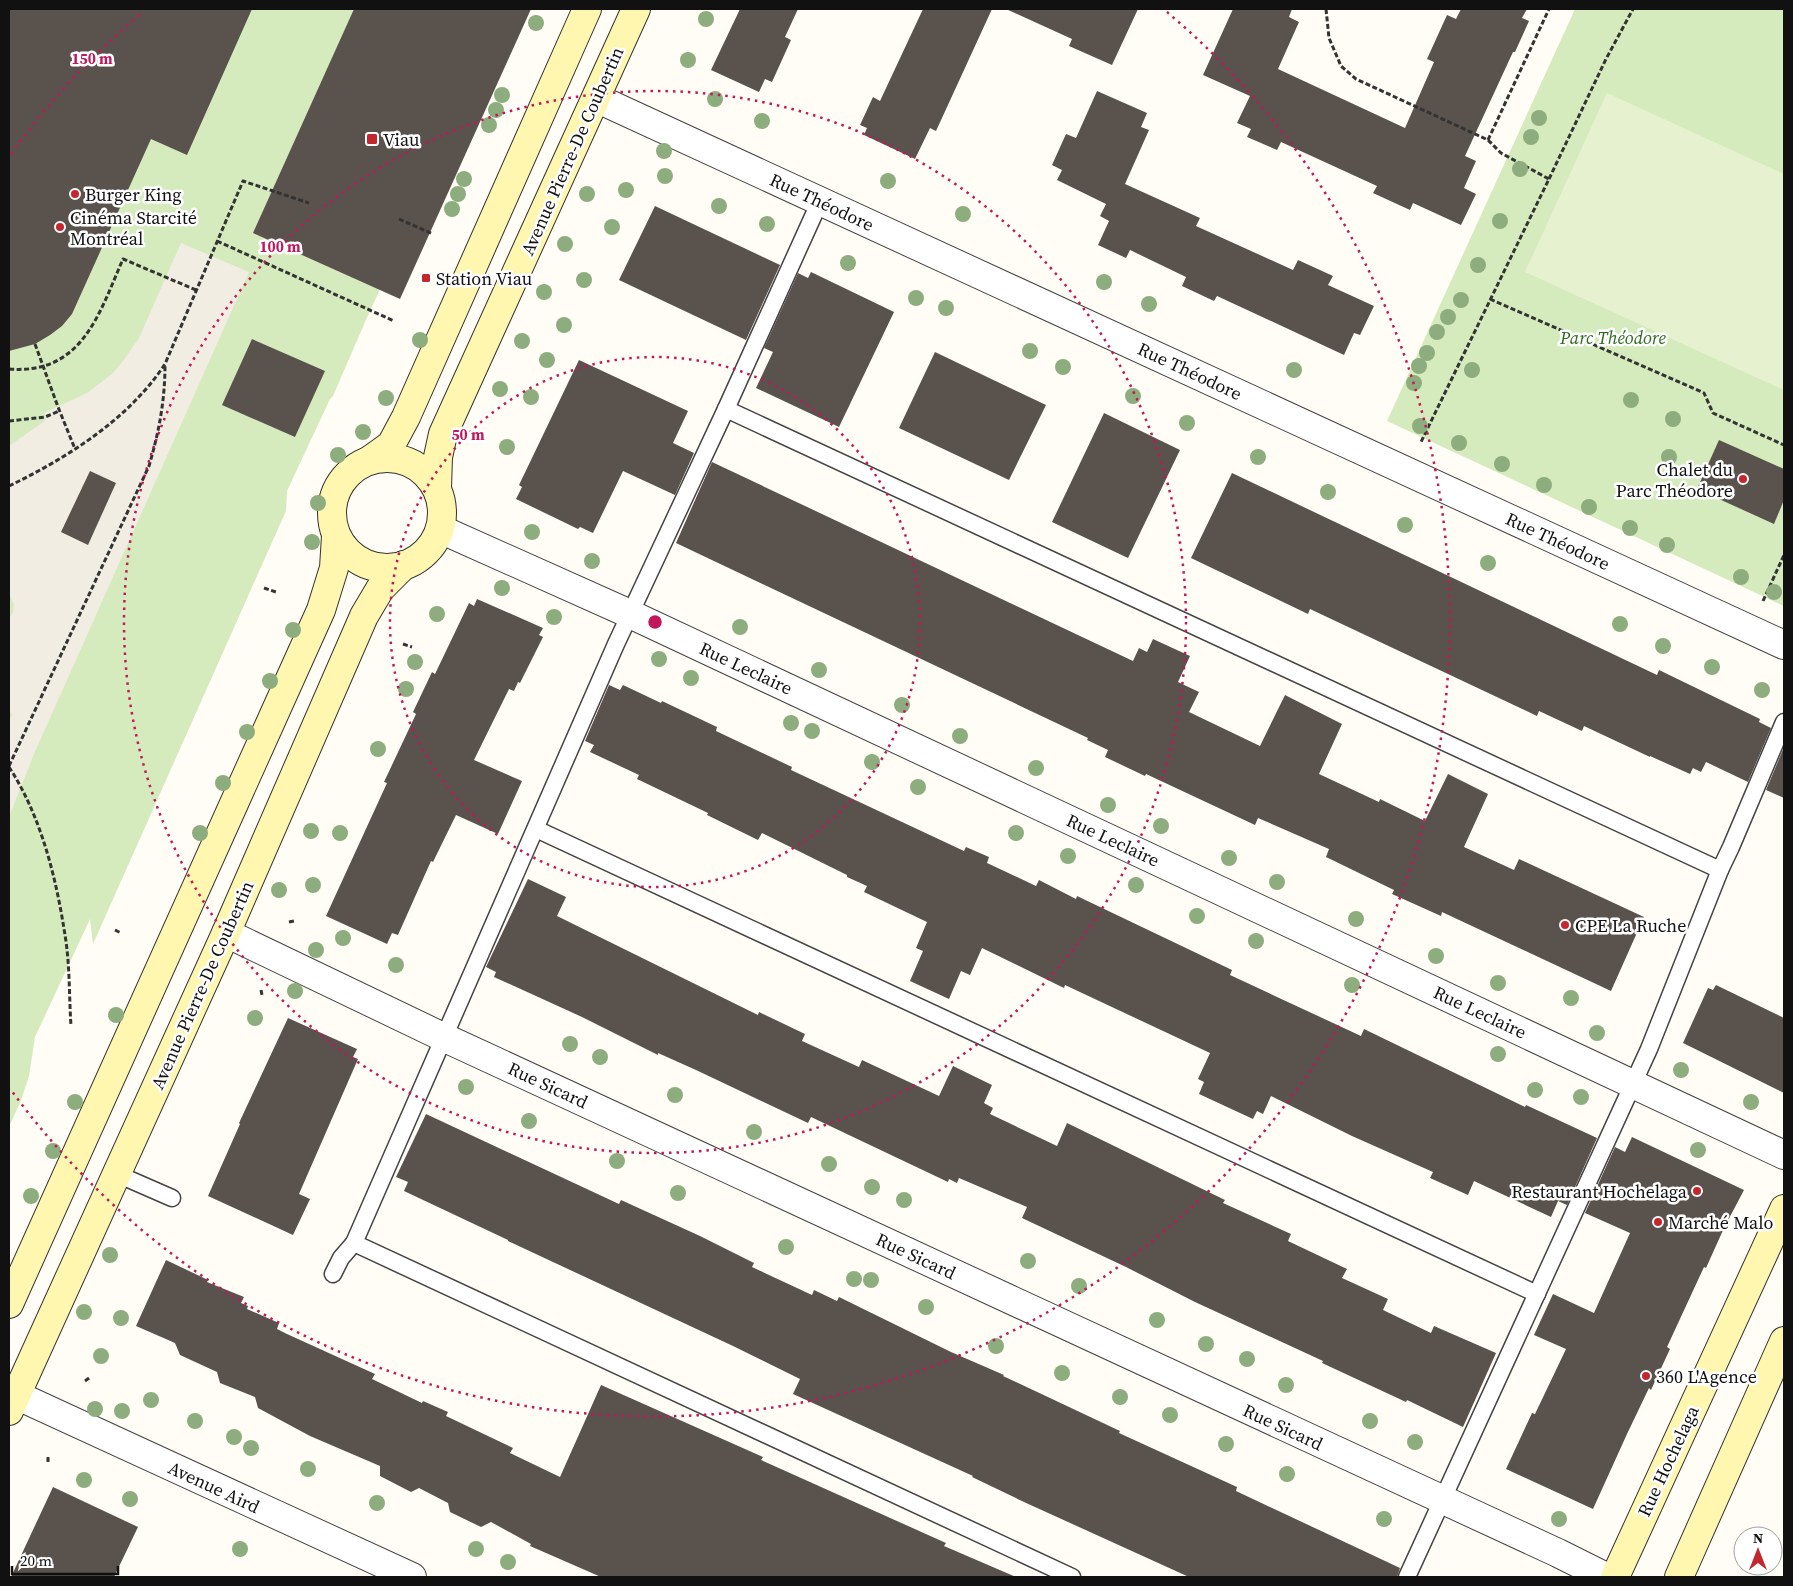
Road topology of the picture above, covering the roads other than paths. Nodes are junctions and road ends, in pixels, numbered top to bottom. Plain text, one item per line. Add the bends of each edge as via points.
1 (587, 9) edge
2 (636, 9) edge
3 (596, 98) junction
4 (820, 201) junction
5 (726, 408) junction
6 (370, 460) junction
7 (437, 488) junction
8 (440, 529) junction
9 (336, 536) junction
10 (404, 565) junction
11 (630, 614) junction
12 (1784, 645) edge
13 (1784, 722) edge
14 (536, 828) junction
15 (1720, 870) junction
16 (226, 933) junction
17 (443, 1037) junction
18 (1633, 1084) junction
19 (1784, 1155) edge
20 (117, 1174) junction
21 (172, 1198) dead end
22 (1784, 1209) edge
23 (354, 1243) junction
24 (333, 1274) dead end
25 (1537, 1294) junction
26 (9, 1304) edge
27 (1784, 1341) edge
28 (12, 1403) edge
29 (1442, 1500) junction
30 (412, 1577) edge
31 (1072, 1577) edge
32 (1407, 1577) edge
33 (1606, 1577) edge
34 (1615, 1577) edge
35 (1679, 1577) edge

1 - 6 street via 406,417 391,444
2 - 3 street, Avenue Pierre-De Coubertin
3 - 4 street, Rue Théodore
3 - 7 street, Avenue Pierre-De Coubertin via 443,434
4 - 5 lane
4 - 12 street, Rue Théodore
5 - 11 lane
5 - 15 lane
6 - 7 street via 390,457 409,462 426,473
6 - 9 street via 353,469 340,483 332,499 331,517
7 - 8 street via 441,499
8 - 10 street via 434,542 419,558
8 - 11 street, Rue Leclaire
9 - 10 street via 347,552 362,563 384,568
9 - 26 street via 334,568 321,610
10 - 16 street, Avenue Pierre-De Coubertin via 380,589 364,616
11 - 14 lane
11 - 18 street, Rue Leclaire
13 - 15 lane
14 - 17 lane
14 - 25 lane
15 - 18 lane
16 - 17 street, Rue Sicard
16 - 20 street, Avenue Pierre-De Coubertin
17 - 23 lane
17 - 29 street, Rue Sicard
18 - 19 street, Rue Leclaire
18 - 25 lane
20 - 21 lane
20 - 28 street, Avenue Pierre-De Coubertin
22 - 34 street, Rue Hochelaga
23 - 24 lane
23 - 31 lane
25 - 29 lane
27 - 35 street
28 - 30 street, Avenue Aird
29 - 32 lane
29 - 33 street, Rue Sicard

